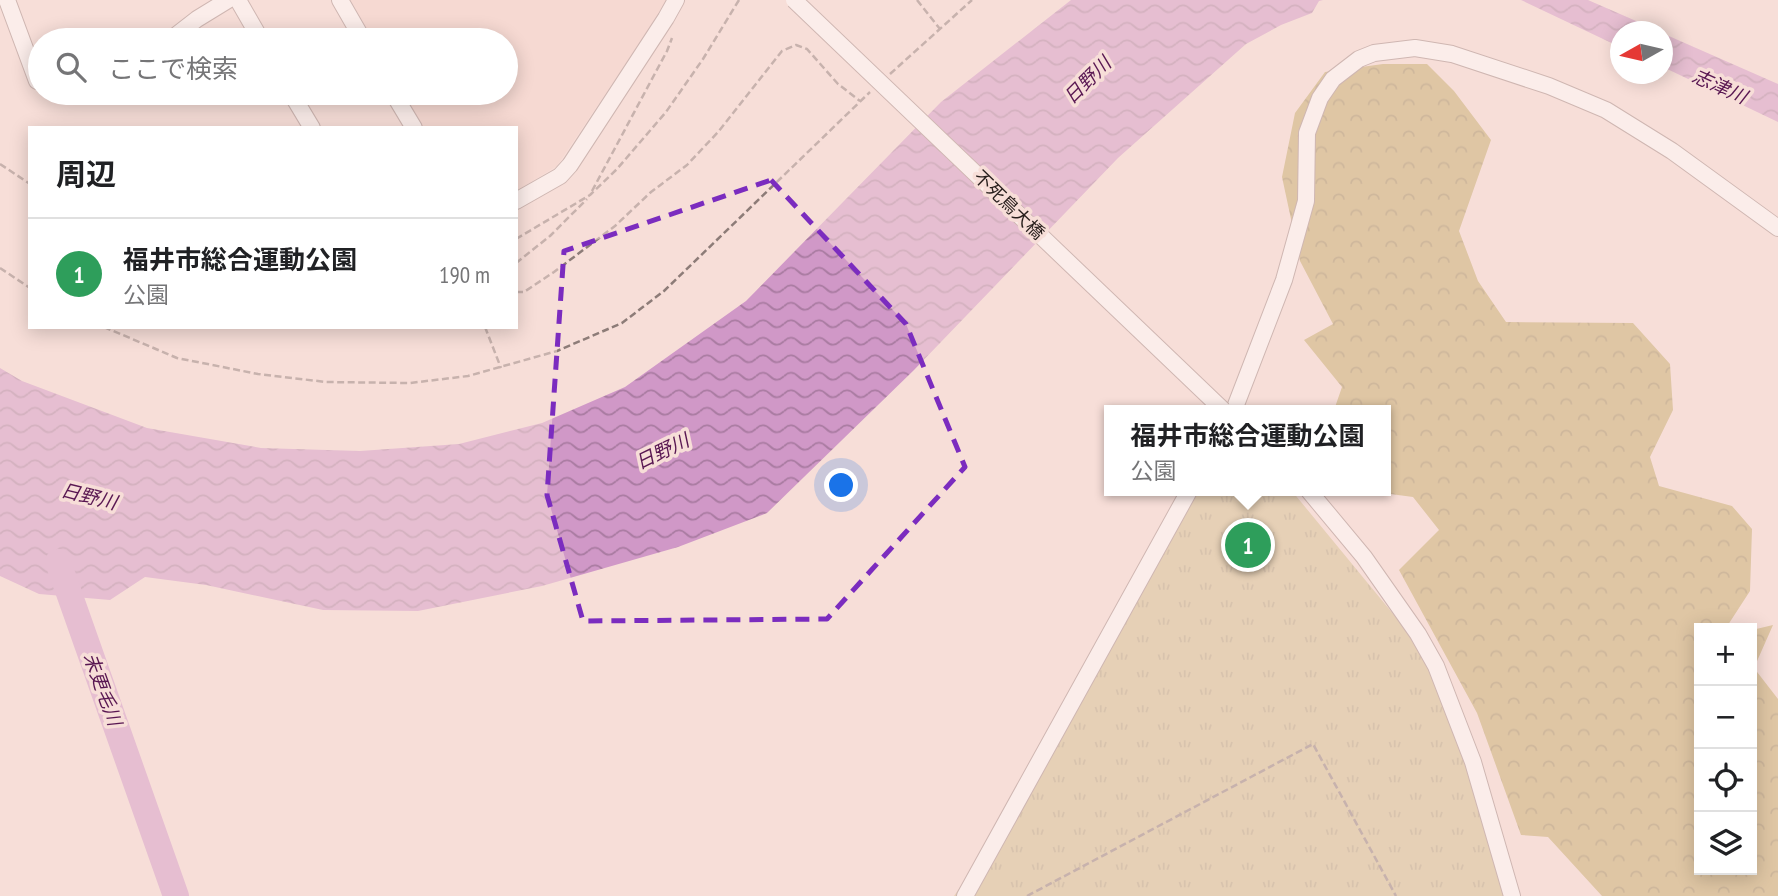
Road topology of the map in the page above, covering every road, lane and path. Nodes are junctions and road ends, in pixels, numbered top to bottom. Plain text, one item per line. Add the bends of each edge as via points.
1 (7, 0) edge
2 (228, 0) edge
3 (237, 0) edge
4 (340, 0) edge
5 (676, 0) edge
6 (739, 0) edge
7 (794, 0) edge
8 (917, 0) edge
9 (972, 0) edge
10 (666, 18) junction
11 (185, 28) edge
12 (254, 28) edge
13 (356, 28) edge
14 (940, 29) junction
15 (28, 55) edge
16 (890, 74) dead end
17 (870, 92) dead end
18 (860, 101) junction
19 (299, 105) edge
20 (400, 105) edge
21 (311, 126) edge
22 (413, 126) edge
23 (0, 164) edge
24 (28, 183) edge
25 (590, 195) junction
26 (518, 200) edge
27 (1778, 228) edge
28 (518, 238) edge
29 (518, 261) edge
30 (0, 268) edge
31 (28, 287) edge
32 (518, 292) edge
33 (109, 329) edge
34 (486, 329) edge
35 (501, 368) junction
36 (1218, 405) edge
37 (1236, 405) edge
38 (1186, 496) edge
39 (1313, 496) edge
40 (965, 896) edge
41 (1027, 896) edge
42 (1396, 896) edge
43 (1512, 896) edge

1 - 15 street
2 - 11 street
3 - 12 street
4 - 13 street
5 - 10 street
6 - 25 path via 666,112
7 - 36 street, 不死鳥大橋, bridge
8 - 14 path
9 - 14 path
10 - 25 path via 675,29 667,51
10 - 26 street via 570,165 560,176
14 - 16 path
17 - 18 path
18 - 32 path via 807,49 796,45 782,51 687,165 554,272
18 - 35 path via 664,291 622,323 557,351
19 - 21 street
20 - 22 street
23 - 24 path
25 - 28 path
25 - 29 path
27 - 37 street via 1672,150 1606,110 1452,54 1415,48 1374,53 1333,79 1320,98 1307,133 1306,201 1284,280
30 - 31 path
33 - 35 path via 177,358 312,380 410,383
34 - 35 path
38 - 40 street
39 - 43 street via 1364,557 1436,666 1474,761
41 - 42 path via 1313,744

